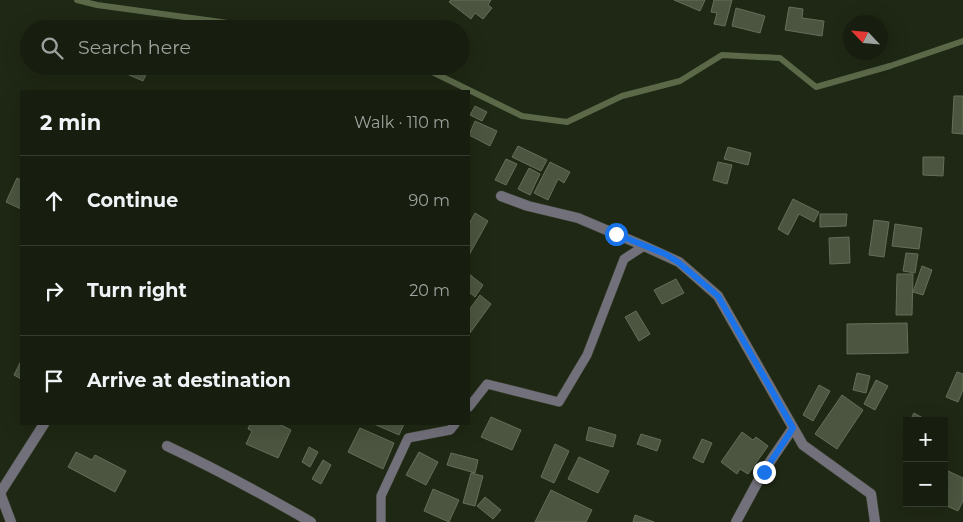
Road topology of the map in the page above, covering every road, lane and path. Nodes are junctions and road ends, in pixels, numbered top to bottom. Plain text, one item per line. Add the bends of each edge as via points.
1 (501, 196) dead end
2 (644, 246) junction
3 (470, 406) edge
4 (43, 425) edge
5 (454, 425) edge
6 (793, 428) junction
7 (167, 446) dead end
8 (0, 493) edge
9 (11, 522) edge
10 (311, 522) edge
11 (382, 522) edge
12 (736, 522) edge
13 (875, 522) edge

1 - 2 street via 578,218
2 - 3 lane via 624,259 587,355 559,402 487,384
2 - 6 street via 678,262 718,296
4 - 8 street
5 - 11 lane via 450,430 408,438 381,496
6 - 12 street
6 - 13 street via 803,445 871,494
7 - 10 street
8 - 9 street

